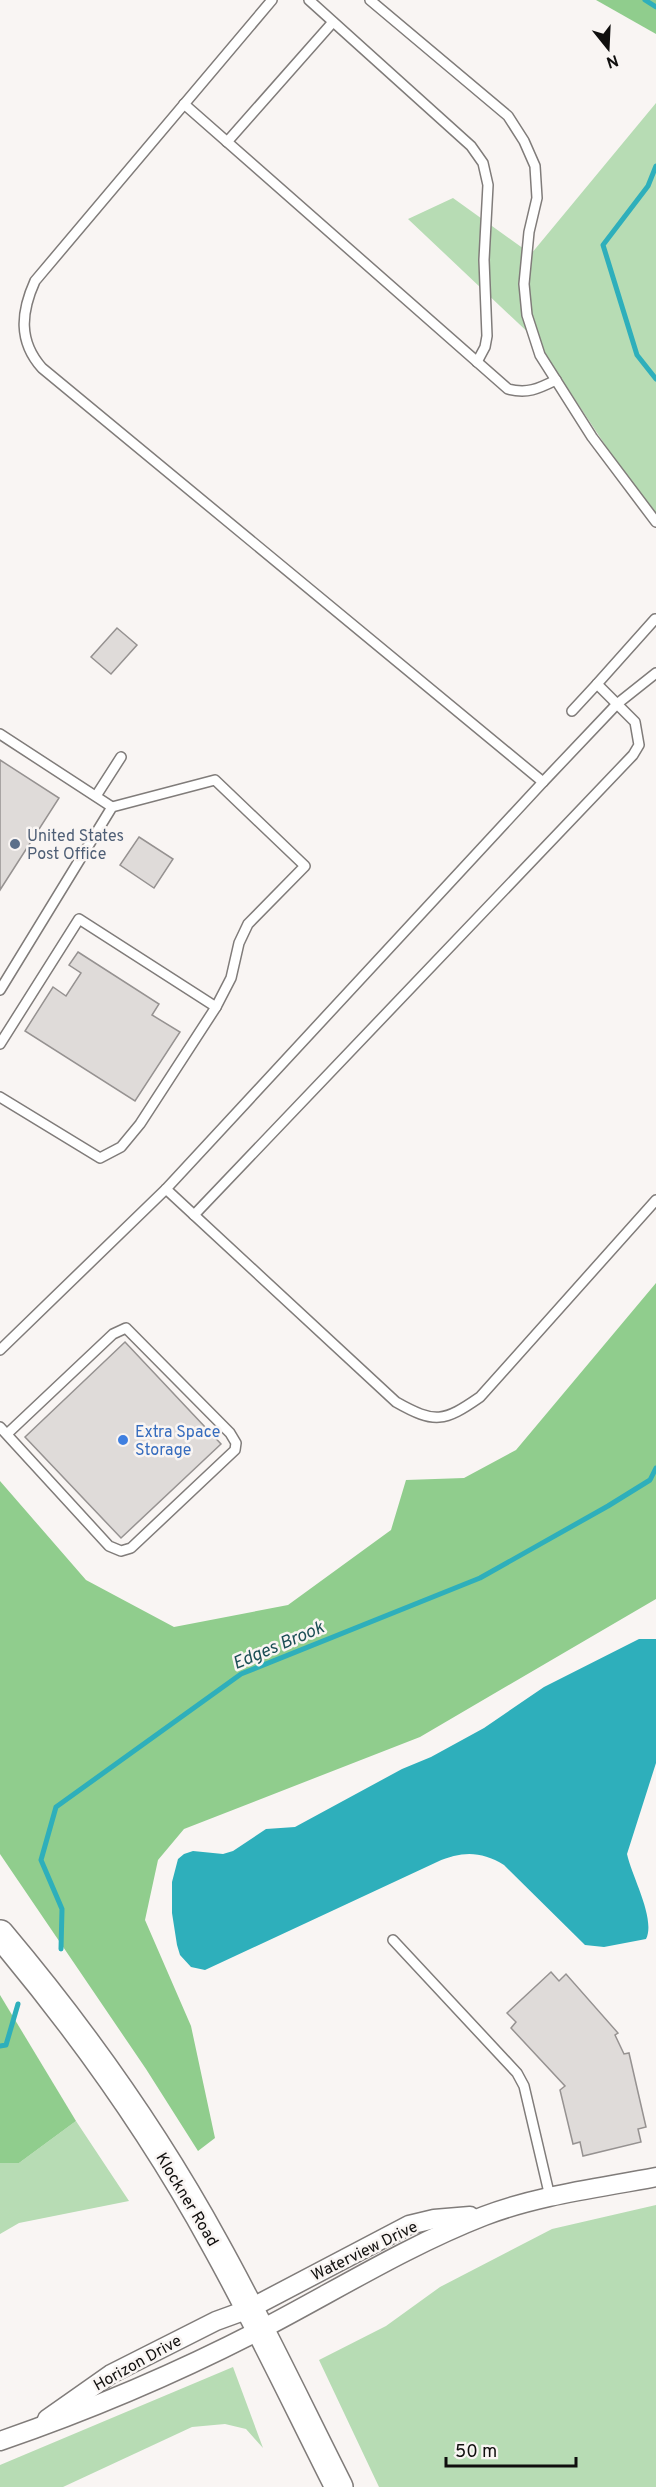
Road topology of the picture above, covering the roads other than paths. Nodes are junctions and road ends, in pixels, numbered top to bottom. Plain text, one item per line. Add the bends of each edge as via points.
1 (272, 0) edge
2 (309, 0) edge
3 (370, 0) edge
4 (333, 22) junction
5 (184, 104) junction
6 (227, 142) junction
7 (477, 362) junction
8 (556, 380) junction
9 (656, 522) edge
10 (655, 619) edge
11 (656, 673) edge
12 (597, 684) junction
13 (617, 704) junction
14 (572, 711) dead end
15 (0, 734) edge
16 (121, 757) dead end
17 (543, 782) junction
18 (96, 796) junction
19 (112, 807) junction
20 (0, 990) edge
21 (216, 1007) junction
22 (0, 1044) edge
23 (0, 1097) edge
24 (166, 1189) junction
25 (656, 1200) edge
26 (194, 1215) junction
27 (0, 1350) edge
28 (0, 1427) edge
29 (7, 1434) junction
30 (0, 1934) edge
31 (393, 1940) dead end
32 (656, 2176) edge
33 (550, 2196) junction
34 (254, 2319) junction
35 (34, 2429) junction
36 (0, 2441) edge
37 (339, 2487) edge

1 - 5 lane
2 - 4 lane
3 - 8 lane via 508,116 524,141 535,166 537,198 524,285 527,315 540,355
4 - 6 lane
4 - 7 lane via 471,146 483,163 488,185 483,260 487,336
5 - 6 lane
5 - 17 lane via 35,281 24,313 24,336 31,355 51,376
6 - 7 lane
7 - 8 lane via 508,389 522,393 536,391
8 - 9 lane via 592,437
10 - 12 lane
11 - 13 lane
12 - 13 lane
12 - 14 lane
13 - 17 lane
13 - 26 lane via 635,722 639,734 639,745 633,754
15 - 18 lane
16 - 18 lane
17 - 24 lane
18 - 19 lane
19 - 20 lane
19 - 21 lane via 215,780 305,866 248,924 231,978
21 - 22 lane via 79,919
21 - 23 lane via 140,1124 121,1147 100,1158
24 - 26 lane
24 - 27 lane
25 - 26 lane via 480,1397 455,1415 435,1418 396,1402
28 - 29 lane
29 - 29 lane via 109,1546 121,1551 130,1548 235,1450 236,1443 126,1328 120,1329
30 - 34 main road, Klockner Road via 130,2106 174,2174
31 - 33 lane via 517,2073 524,2086
32 - 33 street, Waterview Drive
33 - 34 street, Waterview Drive via 487,2215 409,2225
34 - 35 street, Horizon Drive via 152,2382
34 - 35 street, Horizon Drive via 216,2321 111,2374
34 - 37 main road, Klockner Road
35 - 36 street, Horizon Drive

